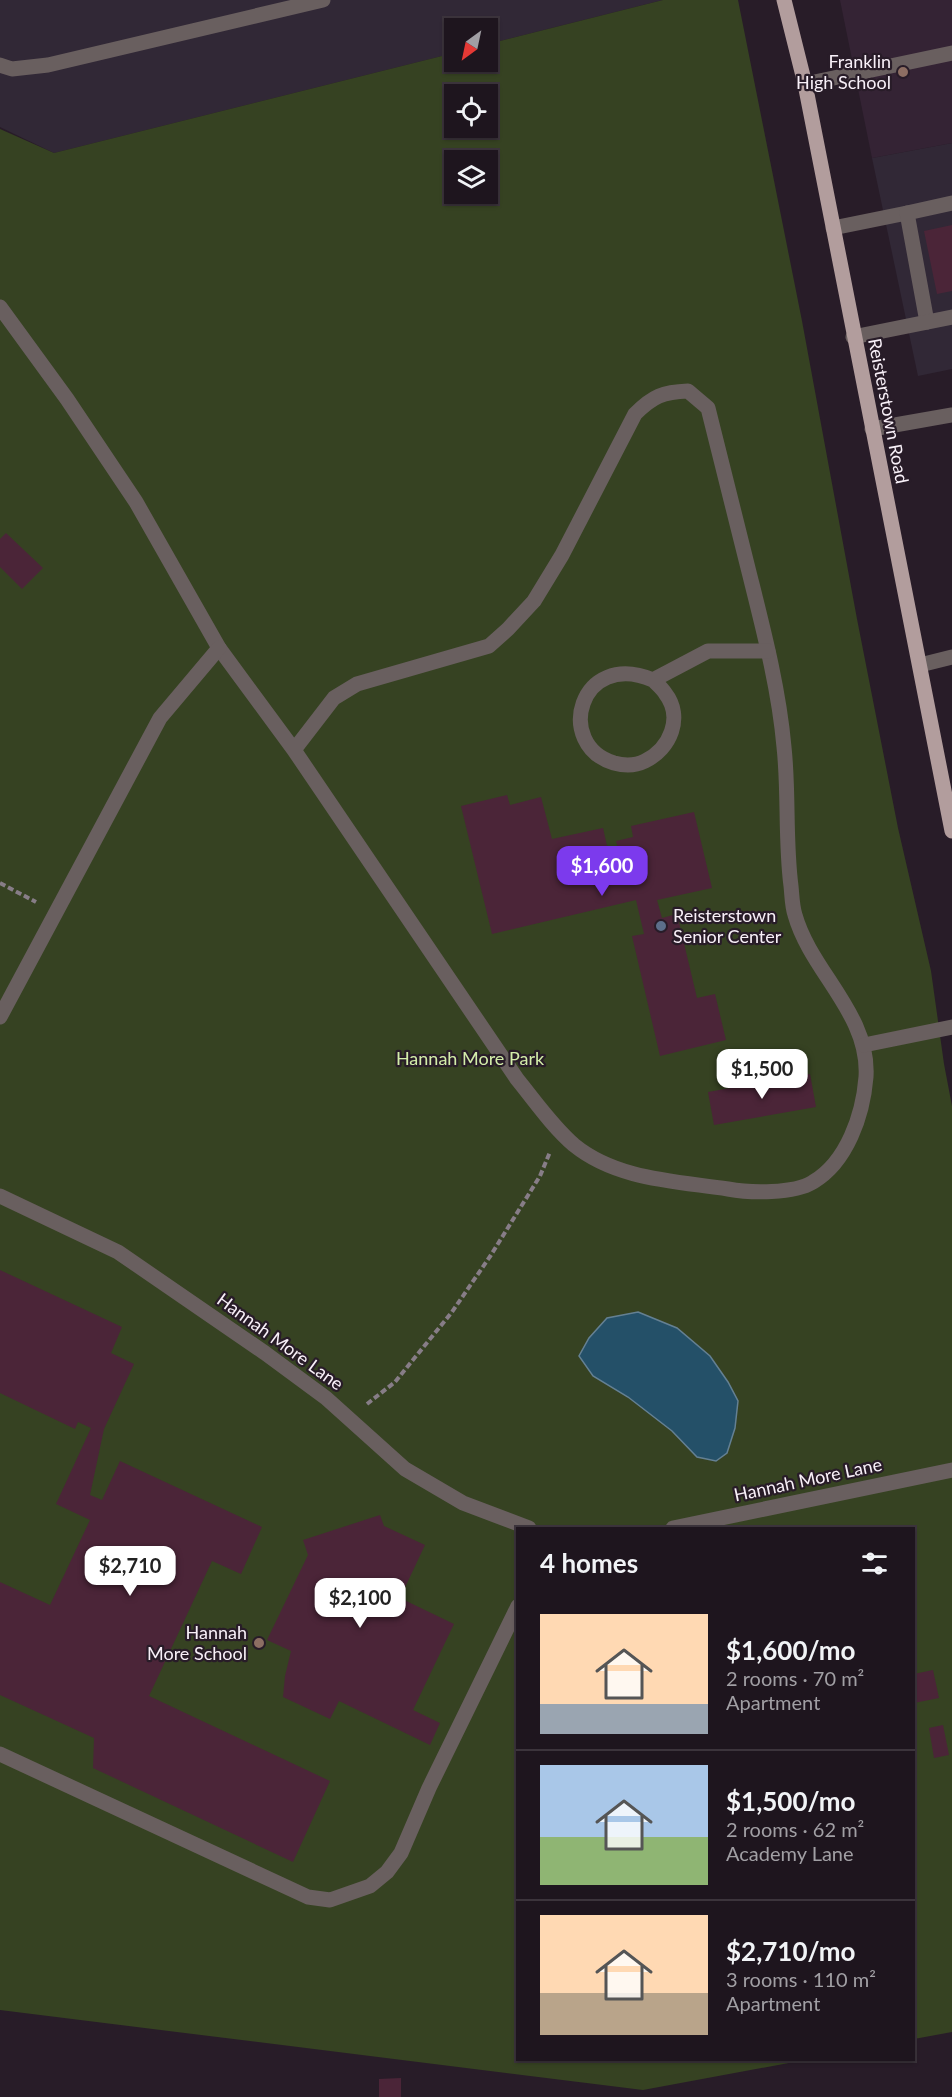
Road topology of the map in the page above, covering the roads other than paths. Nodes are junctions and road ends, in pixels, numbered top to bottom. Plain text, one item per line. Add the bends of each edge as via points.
1 (322, 0) edge
2 (784, 0) edge
3 (952, 53) edge
4 (0, 65) edge
5 (805, 84) junction
6 (952, 203) edge
7 (907, 213) junction
8 (832, 228) junction
9 (0, 307) edge
10 (952, 317) edge
11 (927, 322) junction
12 (853, 336) junction
13 (952, 415) edge
14 (872, 429) junction
15 (219, 648) junction
16 (768, 651) junction
17 (952, 657) edge
18 (920, 665) junction
19 (652, 680) junction
20 (294, 750) junction
21 (952, 831) edge
22 (0, 1017) edge
23 (952, 1027) edge
24 (864, 1045) junction
25 (0, 1196) edge
26 (952, 1470) edge
27 (526, 1527) edge
28 (678, 1527) edge
29 (516, 1610) edge
30 (0, 1754) edge

1 - 4 street via 48,65 12,69
2 - 5 main road, Reisterstown Road
3 - 5 street
5 - 8 main road, Reisterstown Road
6 - 7 street
7 - 8 street
7 - 11 street
8 - 12 main road, Reisterstown Road
9 - 15 street via 136,502
10 - 11 street
11 - 12 street
12 - 14 main road, Reisterstown Road
13 - 14 street
14 - 18 main road, Reisterstown Road
15 - 20 street
15 - 22 street via 160,718
16 - 19 street via 708,651
16 - 20 street via 708,408 688,391 668,392 649,400 635,414 562,555 534,601 508,629 489,646 357,684 334,698
16 - 24 street via 784,747 787,853 794,914
17 - 18 street
18 - 21 main road, Reisterstown Road
19 - 19 street via 621,673 605,678 584,700 580,714 582,731 592,750 605,760 622,766 638,765 656,756 667,744 673,710 667,694
20 - 24 street via 517,1079 574,1145 601,1162 636,1175 754,1193 812,1184 833,1166 851,1139 866,1077
23 - 24 street
25 - 27 street, Hannah More Lane via 118,1252 326,1398 405,1469 464,1503
26 - 28 street, Hannah More Lane
29 - 30 street via 401,1853 370,1886 330,1900 308,1897

